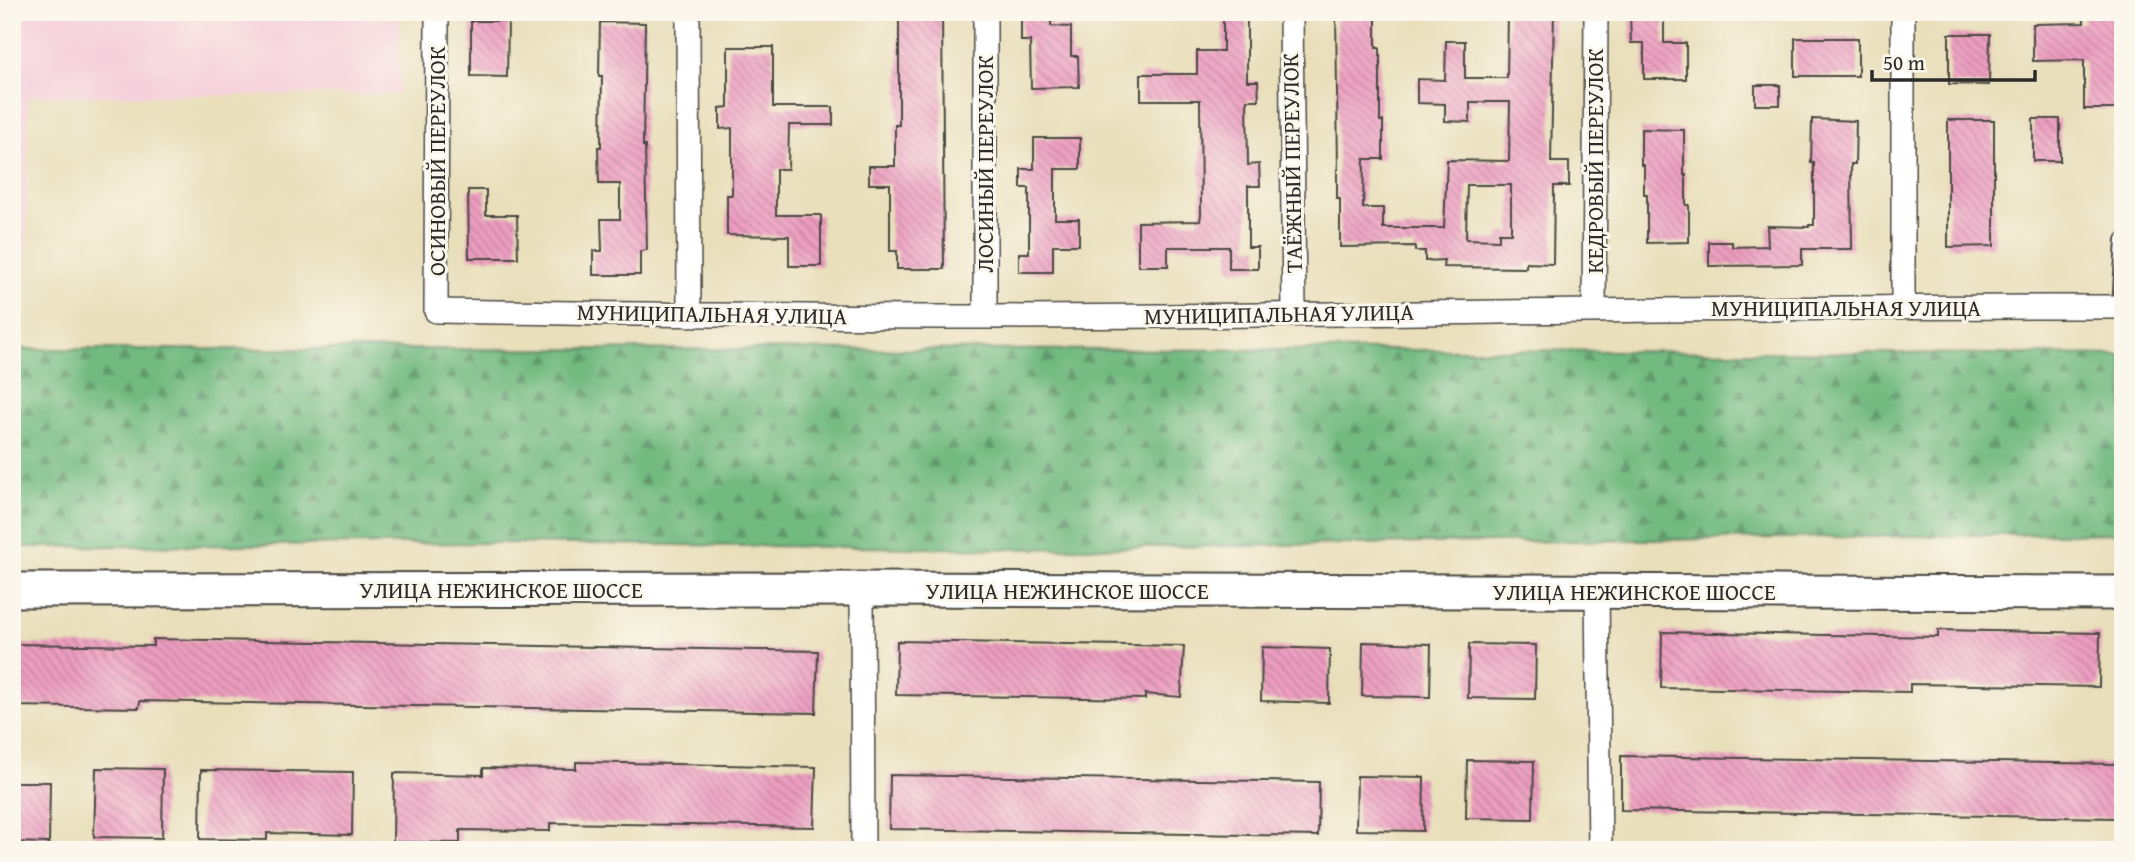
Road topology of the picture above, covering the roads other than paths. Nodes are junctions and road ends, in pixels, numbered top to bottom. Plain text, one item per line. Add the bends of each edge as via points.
1 (438, 12) edge
2 (688, 12) edge
3 (985, 12) edge
4 (1291, 12) edge
5 (1596, 12) edge
6 (1903, 12) edge
7 (2123, 240) edge
8 (1903, 307) junction
9 (2121, 307) edge
10 (436, 311) joint
11 (1594, 311) junction
12 (1294, 314) junction
13 (689, 315) junction
14 (985, 317) junction
15 (862, 589) junction
16 (12, 590) edge
17 (1597, 592) junction
18 (2123, 593) edge
19 (863, 850) edge
20 (1600, 850) edge

1 - 10 street, ОСИНОВЫЙ ПЕРЕУЛОК
2 - 13 street
3 - 14 street, ЛОСИНЫЙ ПЕРЕУЛОК
4 - 12 street, ТАЁЖНЫЙ ПЕРЕУЛОК
5 - 11 street, КЕДРОВЫЙ ПЕРЕУЛОК
6 - 8 street
7 - 9 lane
8 - 9 street, МУНИЦИПАЛЬНАЯ УЛИЦА
8 - 11 street, МУНИЦИПАЛЬНАЯ УЛИЦА
10 - 13 street, МУНИЦИПАЛЬНАЯ УЛИЦА
11 - 12 street, МУНИЦИПАЛЬНАЯ УЛИЦА
12 - 14 street, МУНИЦИПАЛЬНАЯ УЛИЦА
13 - 14 street, МУНИЦИПАЛЬНАЯ УЛИЦА
15 - 16 main road, УЛИЦА НЕЖИНСКОЕ ШОССЕ
15 - 17 main road, УЛИЦА НЕЖИНСКОЕ ШОССЕ
15 - 19 street
17 - 18 main road, УЛИЦА НЕЖИНСКОЕ ШОССЕ
17 - 20 street

